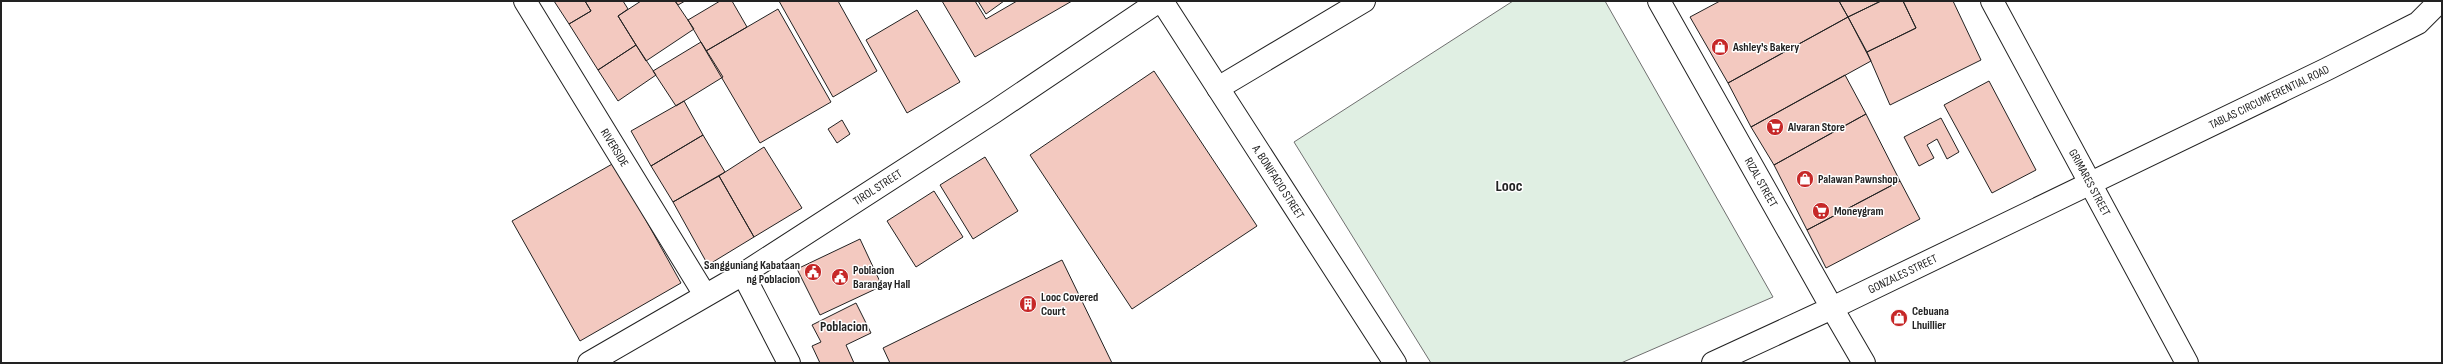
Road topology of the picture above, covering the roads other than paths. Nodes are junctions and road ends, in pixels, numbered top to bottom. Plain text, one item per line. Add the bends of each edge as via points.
1 (525, 1) edge
2 (1161, 1) edge
3 (1364, 1) edge
4 (1659, 1) edge
5 (1992, 1) edge
6 (2440, 1) edge
7 (1218, 88) junction
8 (2091, 182) junction
9 (743, 274) junction
10 (705, 295) junction
11 (1832, 308) junction
12 (589, 363) edge
13 (789, 363) edge
14 (1395, 363) edge
15 (1713, 363) edge
16 (1864, 363) edge
17 (2187, 363) edge

1 - 10 street, RIVERSIDE
2 - 7 street, A. BONIFACIO STREET
2 - 9 street, TIROL STREET
3 - 7 street
4 - 11 street, RIZAL STREET
5 - 8 street, GRIMARES STREET
6 - 8 street, TABLAS CIRCUMFERENTIAL ROAD via 2418,23
7 - 14 street, A. BONIFACIO STREET
8 - 11 street, GONZALES STREET
8 - 17 street, GRIMARES STREET
9 - 10 street, TIROL STREET
9 - 13 street
10 - 12 street, TIROL STREET
11 - 15 street, GONZALES STREET
11 - 16 street, RIZAL STREET

